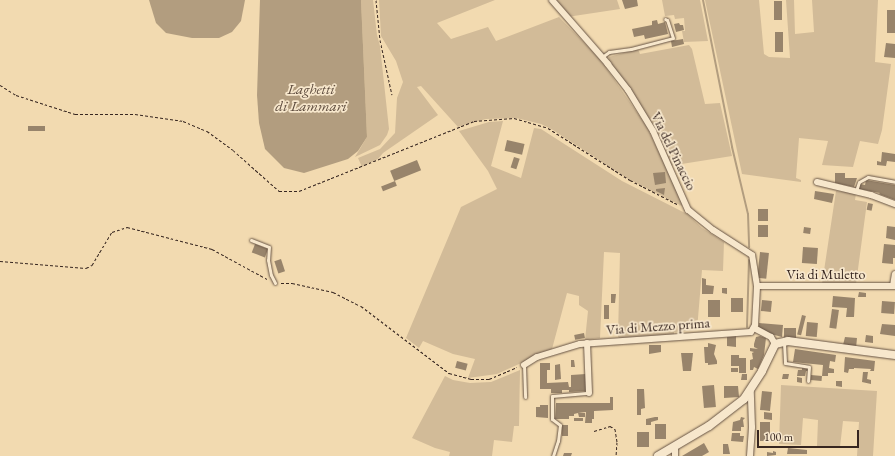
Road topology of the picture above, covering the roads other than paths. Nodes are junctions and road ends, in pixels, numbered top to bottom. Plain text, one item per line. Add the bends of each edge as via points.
1 (552, 0) edge
2 (665, 19) dead end
3 (602, 57) junction
4 (817, 182) dead end
5 (895, 182) edge
6 (856, 190) junction
7 (895, 204) edge
8 (251, 240) dead end
9 (895, 274) edge
10 (275, 283) road end
11 (757, 286) junction
12 (894, 286) edge
13 (754, 328) junction
14 (784, 341) junction
15 (587, 343) junction
16 (775, 344) junction
17 (895, 356) edge
18 (524, 364) joint
19 (808, 382) dead end
20 (750, 389) junction
21 (588, 392) joint
22 (525, 397) dead end
23 (675, 447) junction
24 (553, 456) edge
25 (658, 456) edge
26 (675, 456) edge
27 (750, 456) edge

1 - 3 street, Via del Pinaccio
2 - 3 lane via 673,38 609,52
3 - 11 street, Via del Pinaccio via 628,90 653,131 688,210 752,255
4 - 6 street
5 - 6 lane via 868,177 859,182
6 - 7 street
8 - 10 lane via 269,247 268,260
9 - 12 street
11 - 12 street, Via di Muletto
11 - 13 street
13 - 15 street, Via di Mezzo prima via 751,332
13 - 16 street via 771,337
14 - 16 street
14 - 17 street
14 - 19 lane via 785,363 809,367
15 - 18 street, Via di Mezzo prima
15 - 21 street
16 - 20 street
18 - 22 lane
20 - 23 street via 744,399 709,426
20 - 27 street
21 - 24 lane via 552,396 552,419 560,425
23 - 25 street
23 - 26 street

